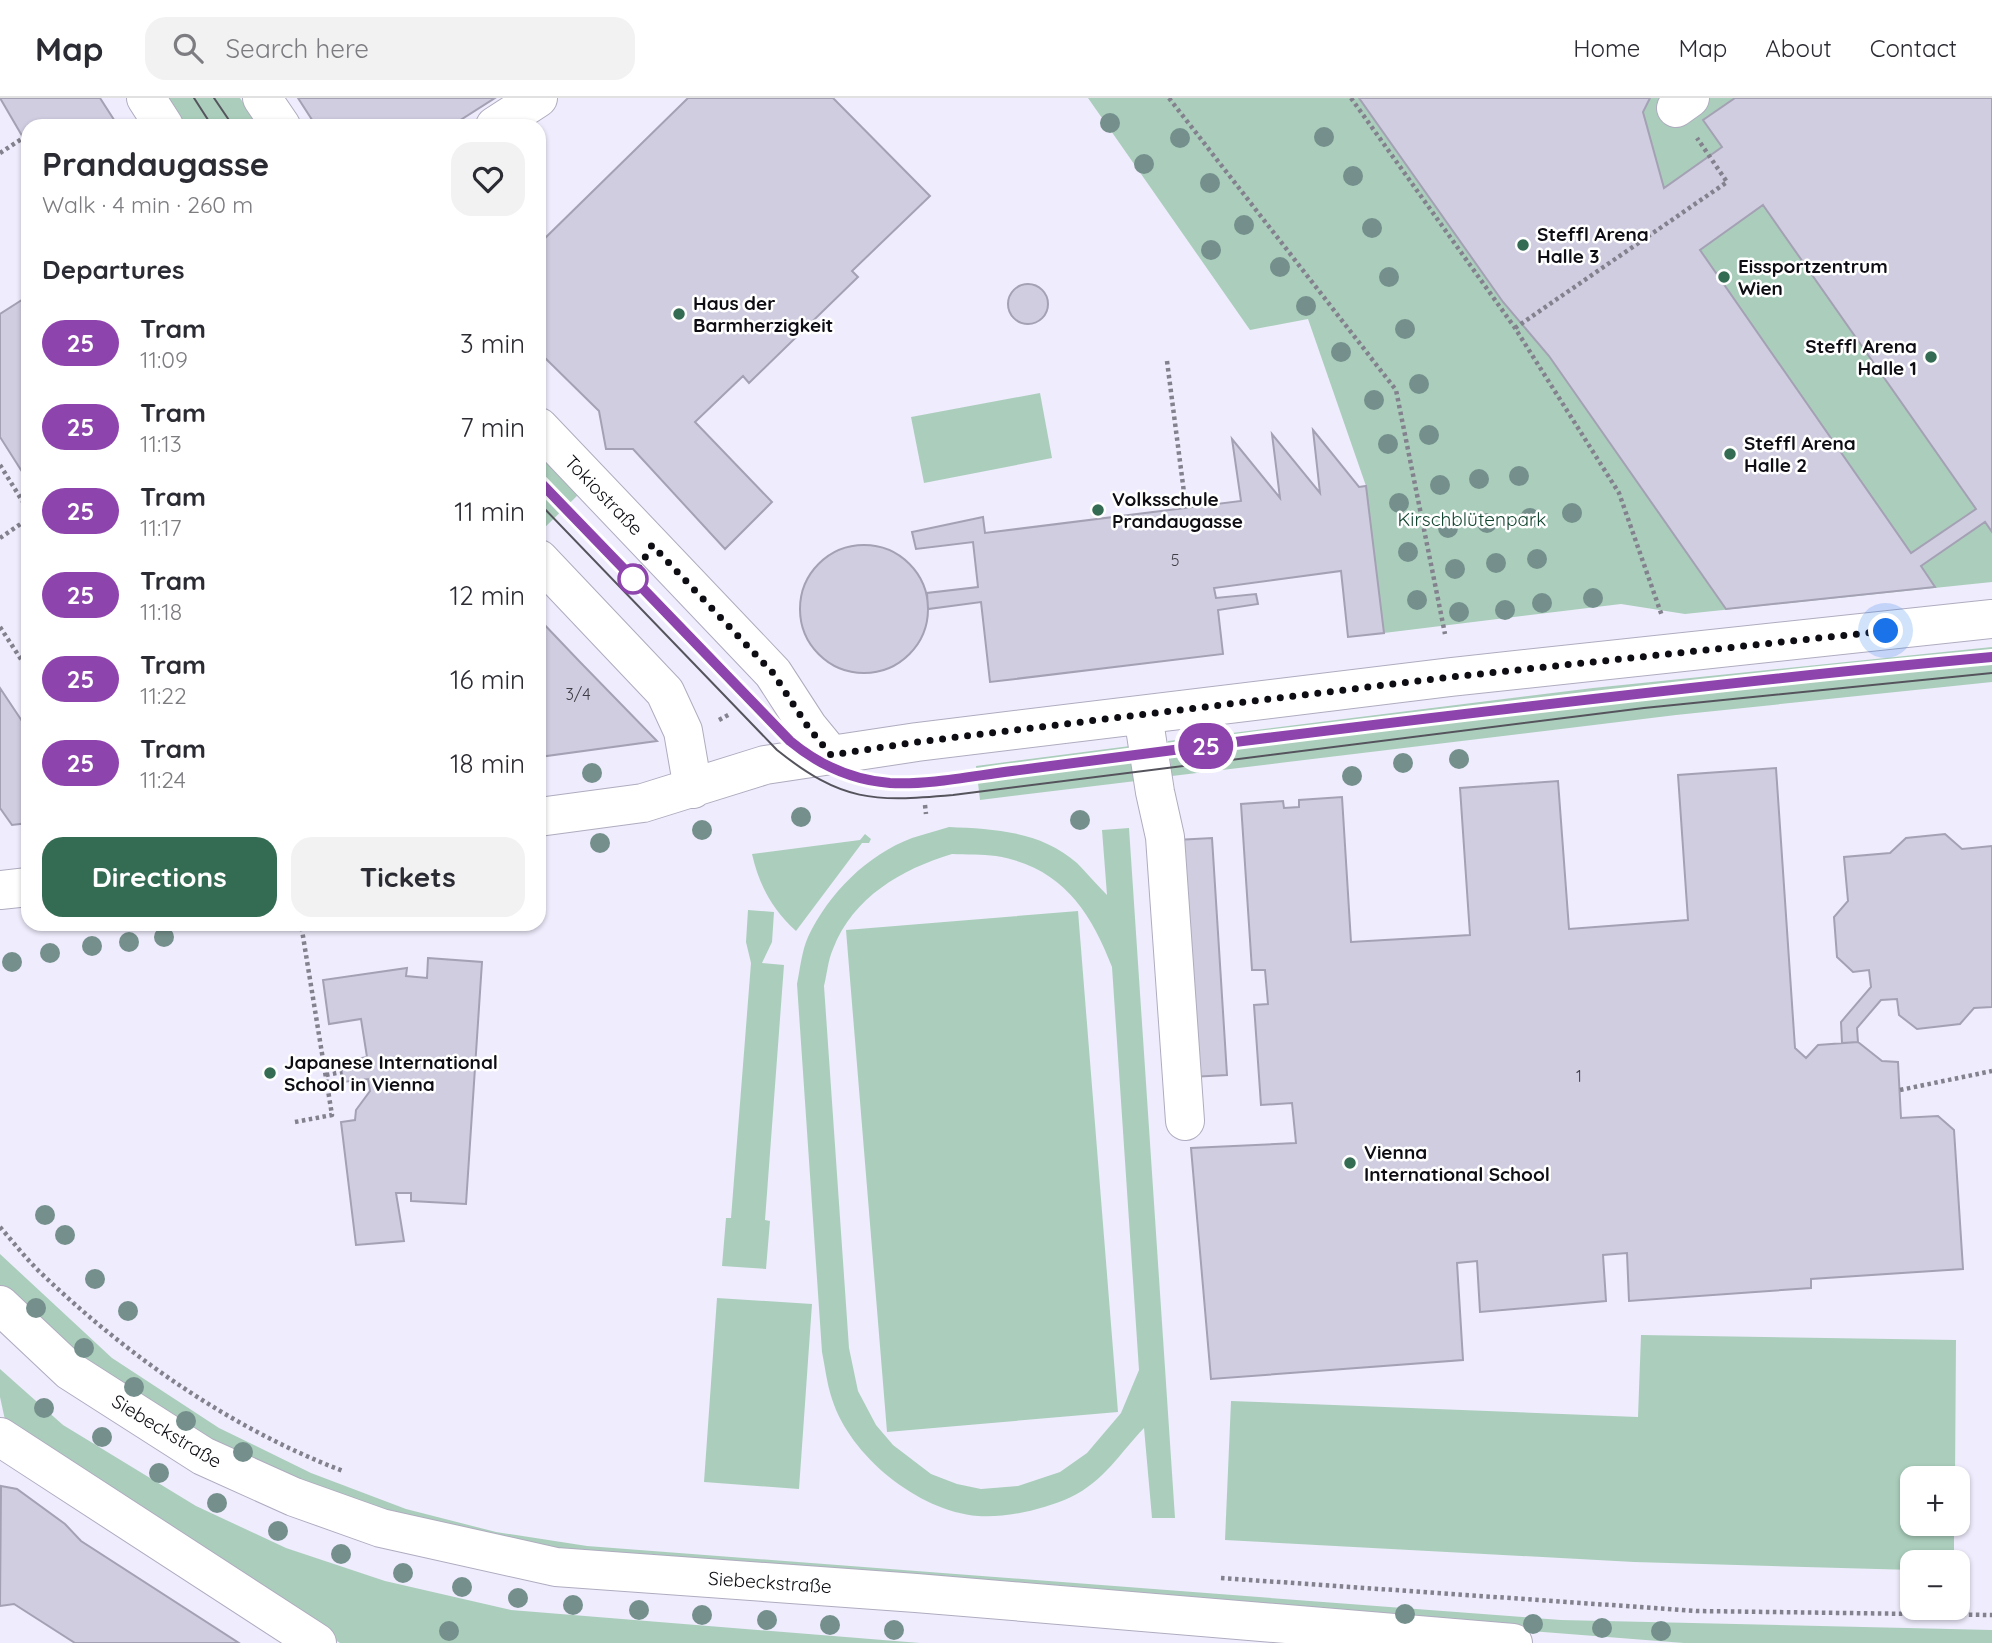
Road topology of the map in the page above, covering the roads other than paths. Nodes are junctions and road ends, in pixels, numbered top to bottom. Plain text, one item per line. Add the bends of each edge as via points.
1 (146, 98) edge
2 (262, 98) edge
3 (538, 98) edge
4 (160, 119) edge
5 (276, 119) edge
6 (506, 119) edge
7 (546, 434) edge
8 (546, 566) edge
9 (1992, 619) edge
10 (1143, 715) junction
11 (831, 755) junction
12 (693, 789) junction
13 (546, 816) edge
14 (21, 888) edge
15 (0, 890) edge
16 (1185, 1121) dead end
17 (0, 1305) edge
18 (0, 1336) edge
19 (64, 1377) junction
20 (0, 1437) edge
21 (317, 1643) edge
22 (1278, 1643) edge
23 (1513, 1643) edge

1 - 4 main road
2 - 5 main road
3 - 6 main road
7 - 11 main road, Tokiostraße via 773,673
8 - 12 main road via 665,692 683,731
9 - 10 main road
10 - 11 main road
10 - 16 main road via 1165,837
11 - 12 main road via 765,765
12 - 13 main road via 642,803
14 - 15 main road
17 - 19 main road
18 - 19 main road
19 - 22 main road, Siebeckstraße via 194,1474 289,1519 372,1549 557,1590
19 - 23 main road, Siebeckstraße via 203,1456 294,1497 381,1528 556,1567
20 - 21 main road

